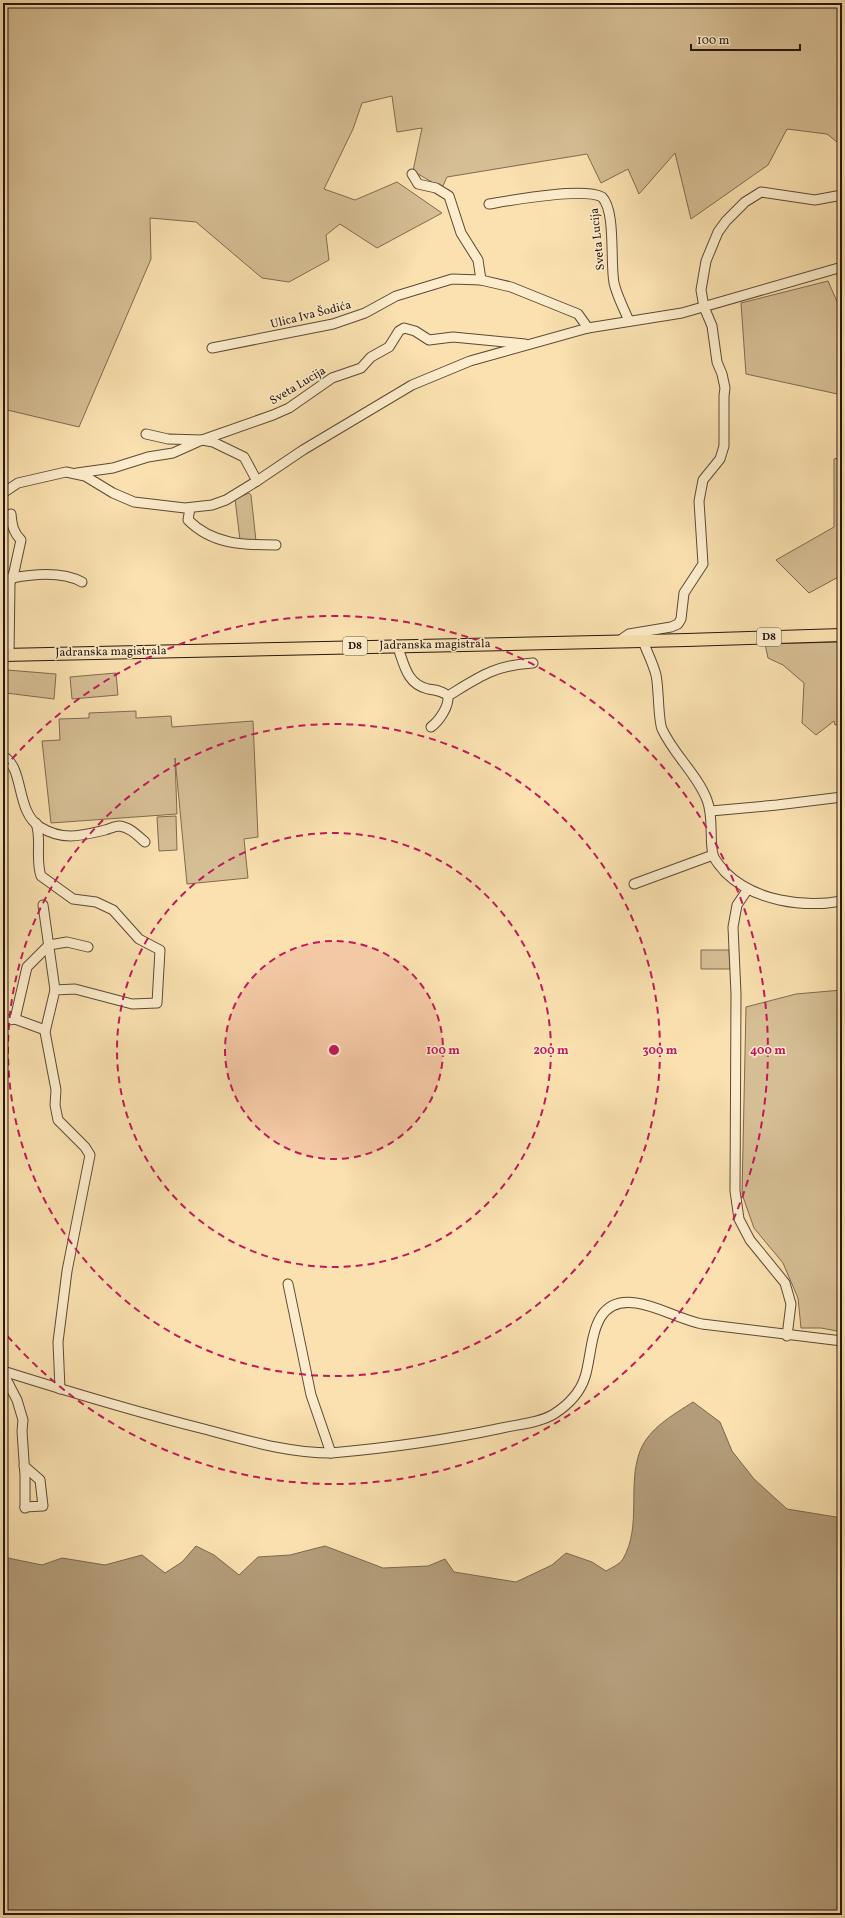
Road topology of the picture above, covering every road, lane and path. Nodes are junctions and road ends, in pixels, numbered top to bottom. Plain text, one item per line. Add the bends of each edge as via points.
1 (412, 174) dead end
2 (842, 195) edge
3 (489, 204) dead end
4 (842, 267) edge
5 (481, 280) junction
6 (704, 307) junction
7 (629, 321) junction
8 (588, 328) junction
9 (532, 345) junction
10 (212, 348) dead end
11 (146, 434) dead end
12 (202, 440) junction
13 (76, 473) junction
14 (257, 481) junction
15 (3, 493) edge
16 (190, 508) junction
17 (11, 514) dead end
18 (276, 545) dead end
19 (12, 578) junction
20 (82, 582) dead end
21 (842, 635) edge
22 (619, 641) junction
23 (643, 641) junction
24 (397, 645) junction
25 (6, 655) edge
26 (533, 663) dead end
27 (448, 696) junction
28 (431, 727) dead end
29 (3, 756) edge
30 (842, 797) edge
31 (710, 811) junction
32 (36, 823) junction
33 (145, 842) dead end
34 (713, 855) junction
35 (634, 884) dead end
36 (748, 889) junction
37 (842, 901) edge
38 (43, 905) dead end
39 (49, 945) junction
40 (88, 947) dead end
41 (55, 990) junction
42 (15, 1019) junction
43 (3, 1021) edge
44 (45, 1030) junction
45 (288, 1284) dead end
46 (787, 1336) junction
47 (842, 1341) edge
48 (3, 1372) edge
49 (60, 1389) junction
50 (331, 1453) junction
51 (24, 1466) junction

1 - 5 street via 418,184 436,188 449,196 461,234 478,260
2 - 6 street via 815,200 761,192 744,202 718,232 711,248 702,281
3 - 7 street, Sveta Lucija via 589,193 602,197 608,207 614,284
4 - 6 street, Sveta Lucija
5 - 8 street, Ulica Iva Šodića via 511,287 578,314
5 - 10 street, Ulica Iva Šodića via 441,282 396,296 365,313 333,324
6 - 7 street, Sveta Lucija
6 - 22 street via 712,326 717,362 725,388 724,446 720,459 703,480 699,501 703,564 684,593 678,624 661,630 629,634
7 - 8 street, Sveta Lucija
8 - 9 street, Sveta Lucija
9 - 12 street, Sveta Lucija via 453,337 429,340 416,331 404,328 388,347 371,356 361,368 329,380 290,408
9 - 14 street, Sveta Lucija via 470,361 412,385
11 - 12 street, Sveta Lucija via 168,439
12 - 13 street, Sveta Lucija via 173,453 148,457 113,468 105,467
12 - 14 street, Sveta Lucija via 240,454
13 - 15 street, Sveta Lucija via 55,473 18,483
13 - 16 street, Sveta Lucija via 134,502
14 - 16 street, Sveta Lucija via 226,500
16 - 18 street via 188,520 220,541
17 - 19 street via 12,526 20,540
19 - 20 street via 54,575
19 - 25 street
21 - 23 main road, Jadranska magistrala / D8
22 - 23 main road, Jadranska magistrala / D8
22 - 24 main road, Jadranska magistrala / D8
23 - 31 street via 656,674 661,727 674,750 698,781
24 - 25 main road, Jadranska magistrala / D8
24 - 27 street via 405,670 414,682
26 - 27 street via 513,664 489,672
27 - 28 street via 440,719
29 - 32 street via 13,766 21,798 30,819
30 - 31 street
31 - 34 street
32 - 33 street via 51,832 70,838 119,826 129,829
32 - 41 street via 41,876 73,899 96,902 113,910 139,939 160,950 157,1003 132,1004 75,989
34 - 35 street
34 - 36 street via 731,877
36 - 37 street via 793,902
36 - 46 street via 737,905 733,927 736,994 735,1191 739,1219 750,1240 785,1283 791,1304
38 - 39 street
39 - 40 street via 67,942
39 - 41 street
39 - 42 street via 27,968
41 - 44 street
42 - 43 street
42 - 44 street
44 - 49 street via 56,1090 58,1120 90,1155 67,1271 58,1342
45 - 50 street via 311,1396
46 - 47 street
46 - 50 street via 702,1324 642,1304 622,1303 611,1307 598,1320 582,1384 570,1402 553,1414 540,1420 479,1433
48 - 49 street
48 - 51 street via 17,1400 23,1420
49 - 50 street via 273,1448
51 - 51 street via 25,1508 43,1506 40,1480

